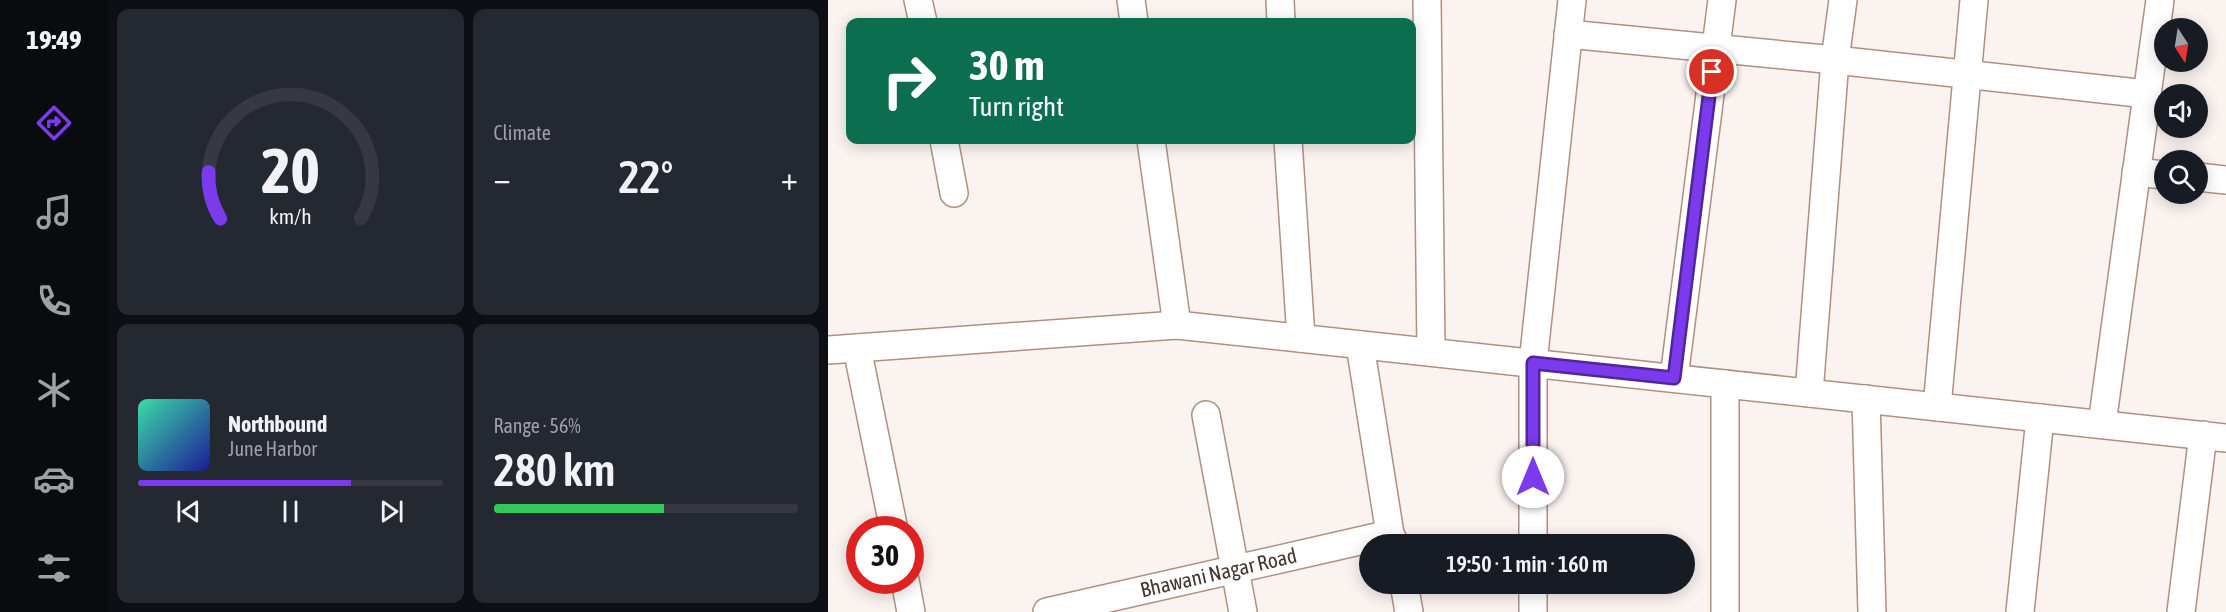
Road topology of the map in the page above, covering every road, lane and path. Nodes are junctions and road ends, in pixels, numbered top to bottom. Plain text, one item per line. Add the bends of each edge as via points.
1 (918, 0) edge
2 (1131, 0) edge
3 (1280, 0) edge
4 (1427, 0) edge
5 (1572, 0) edge
6 (1722, 0) edge
7 (1843, 0) edge
8 (1974, 0) edge
9 (2160, 0) edge
10 (921, 18) edge
11 (1133, 18) edge
12 (1281, 18) edge
13 (1568, 34) junction
14 (1715, 49) junction
15 (1835, 60) junction
16 (1967, 74) junction
17 (2147, 94) junction
18 (945, 144) edge
19 (1151, 144) edge
20 (1288, 144) edge
21 (2136, 172) junction
22 (2154, 173) edge
23 (2208, 178) edge
24 (2226, 180) edge
25 (954, 193) dead end
26 (1177, 325) junction
27 (1300, 339) junction
28 (1360, 345) junction
29 (857, 348) junction
30 (828, 350) edge
31 (1431, 352) junction
32 (1533, 363) junction
33 (1674, 378) junction
34 (1725, 384) junction
35 (1809, 393) junction
36 (1866, 399) junction
37 (1937, 407) junction
38 (1206, 415) dead end
39 (2040, 418) junction
40 (2102, 424) junction
41 (2215, 436) edge
42 (891, 516) edge
43 (1391, 534) edge
44 (1533, 534) edge
45 (1359, 546) edge
46 (1235, 570) junction
47 (908, 594) edge
48 (1406, 594) edge
49 (1533, 594) edge
50 (1064, 610) edge
51 (911, 612) edge
52 (1243, 612) edge
53 (1409, 612) edge
54 (1533, 612) edge
55 (1725, 612) edge
56 (1872, 612) edge
57 (2020, 612) edge
58 (2181, 612) edge

1 - 10 street
2 - 11 street
3 - 12 street
4 - 31 street
5 - 13 street
6 - 14 street
7 - 15 street
8 - 16 street
9 - 17 street
13 - 14 street
13 - 32 street
14 - 15 street
14 - 33 street
15 - 16 street
15 - 35 street
16 - 17 street
16 - 37 street
17 - 21 street
18 - 25 street
19 - 26 street
20 - 27 street
21 - 22 street
21 - 40 street
23 - 24 street
26 - 27 street
26 - 29 street
27 - 28 street
28 - 31 street
28 - 43 street
29 - 30 street
29 - 42 street
31 - 32 street
32 - 33 street
32 - 44 street
33 - 34 street
34 - 35 street
34 - 55 street
35 - 36 street
36 - 37 street
36 - 56 street
37 - 39 street
38 - 46 street
39 - 40 street
39 - 57 street
40 - 41 street
41 - 58 street
45 - 46 street, Bhawani Nagar Road
46 - 50 street, Bhawani Nagar Road
46 - 52 street
47 - 51 street
48 - 53 street
49 - 54 street

